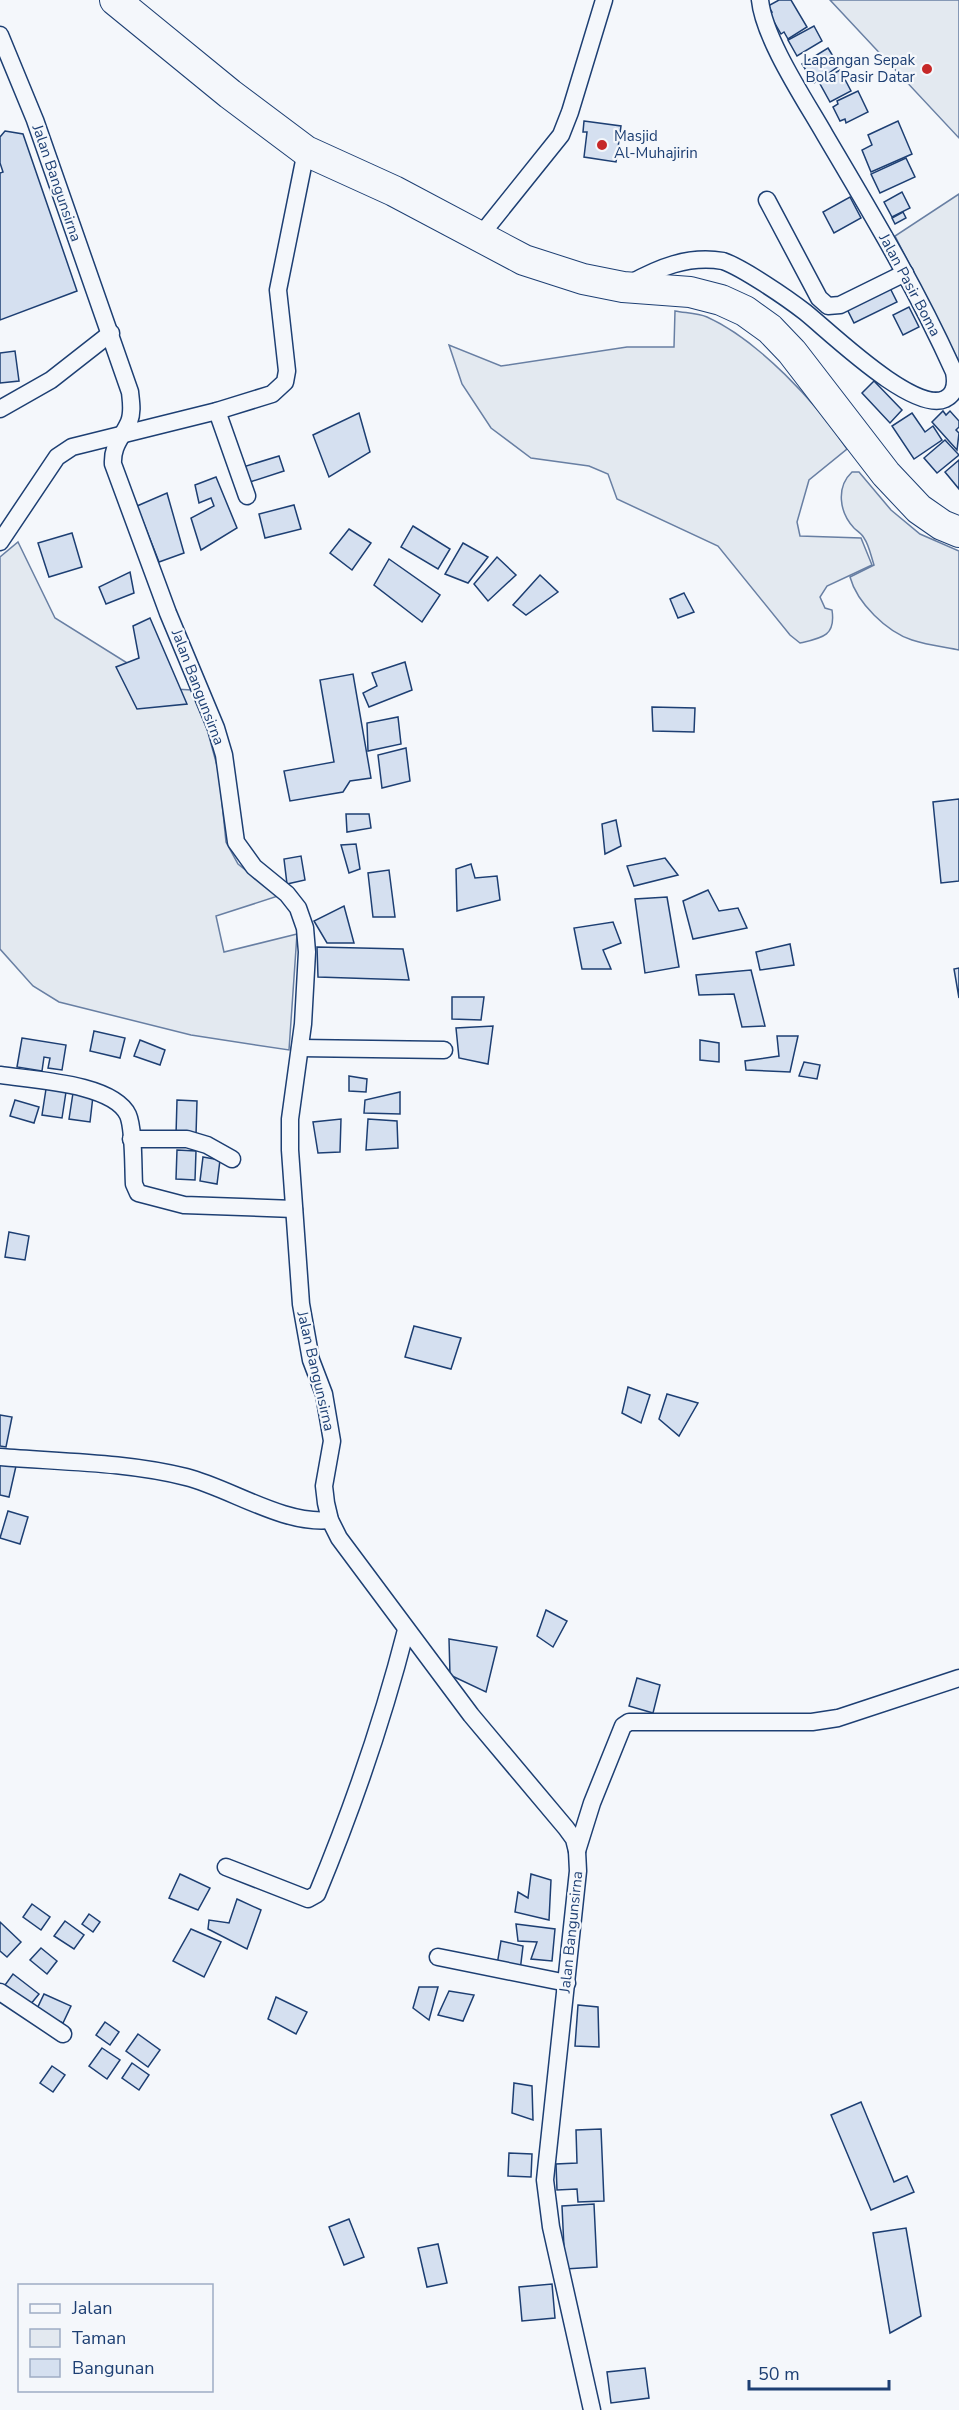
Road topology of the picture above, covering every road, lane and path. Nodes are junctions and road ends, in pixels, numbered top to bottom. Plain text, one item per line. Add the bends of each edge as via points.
1 (115, 0) edge
2 (604, 0) edge
3 (760, 0) edge
4 (0, 35) edge
5 (306, 151) junction
6 (767, 200) dead end
7 (480, 236) junction
8 (905, 273) junction
9 (623, 287) junction
10 (111, 333) junction
11 (956, 392) edge
12 (0, 409) edge
13 (217, 411) junction
14 (120, 436) junction
15 (247, 496) dead end
16 (959, 532) edge
17 (0, 542) edge
18 (300, 1048) junction
19 (444, 1050) dead end
20 (0, 1076) edge
21 (131, 1139) junction
22 (232, 1159) dead end
23 (294, 1209) junction
24 (0, 1457) edge
25 (330, 1520) junction
26 (406, 1630) junction
27 (959, 1678) edge
28 (577, 1851) junction
29 (226, 1867) dead end
30 (438, 1957) dead end
31 (567, 1983) junction
32 (0, 1992) edge
33 (63, 2034) dead end
34 (592, 2410) edge

1 - 5 highway
2 - 7 street via 561,135
3 - 8 street, Jalan Pasir Boma via 766,27 794,80
4 - 10 street, Jalan Bangunsirna via 29,103
5 - 7 highway
5 - 13 street via 278,290 285,382 272,394
6 - 8 street via 819,298 828,306 840,305
7 - 9 highway via 524,260
8 - 11 street, Jalan Pasir Boma via 954,372
9 - 11 street, Jalan Pasir Boma via 664,266 723,261 794,304 906,391 932,402 940,402
9 - 16 highway via 690,292 721,300 770,329 885,474 919,509
10 - 12 street via 51,381
10 - 14 street, Jalan Bangunsirna via 130,392 132,411
13 - 14 street
13 - 15 street
14 - 17 street via 84,443 57,457
14 - 18 street, Jalan Bangunsirna via 112,453 116,476 216,728 224,755 236,842 254,867 286,894 305,928
18 - 19 street
18 - 23 street, Jalan Bangunsirna via 290,1119
20 - 21 street via 111,1097 129,1117
21 - 22 street via 187,1138
21 - 23 street via 134,1184 142,1194 184,1205
23 - 25 street, Jalan Bangunsirna via 301,1304 332,1441 324,1486
24 - 25 street via 148,1468 311,1520
25 - 26 street, Jalan Bangunsirna
26 - 28 street, Jalan Bangunsirna via 566,1828
26 - 29 street via 384,1712 317,1894 308,1899
27 - 28 street via 838,1718 812,1722 628,1722 592,1803
28 - 31 street, Jalan Bangunsirna
30 - 31 street
31 - 34 street, Jalan Bangunsirna via 545,2180 551,2227
32 - 33 street

